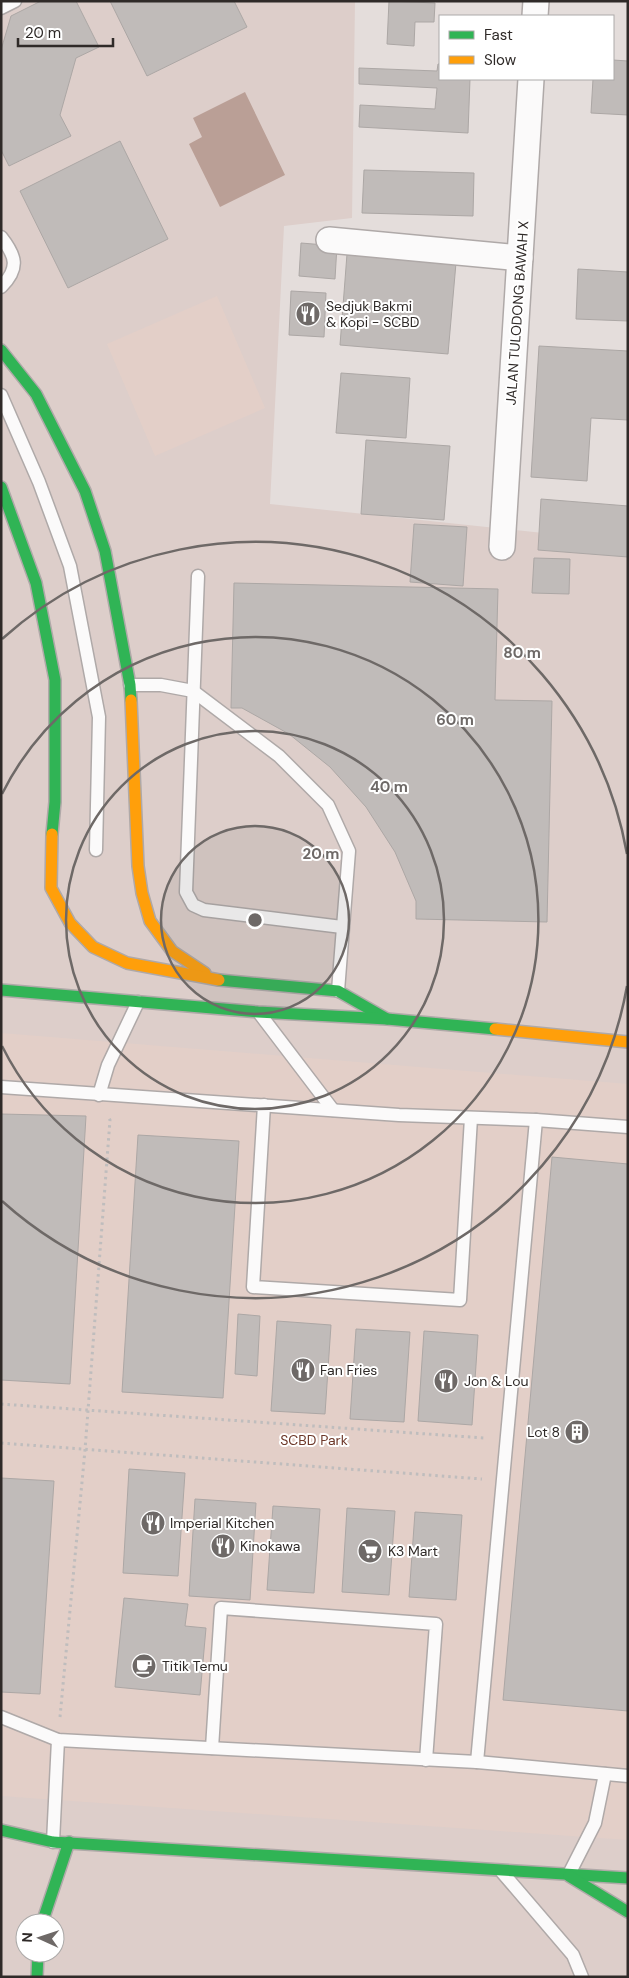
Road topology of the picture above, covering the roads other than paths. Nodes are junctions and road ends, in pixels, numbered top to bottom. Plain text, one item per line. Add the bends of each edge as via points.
1 (15, 1) edge
2 (536, 1) edge
3 (1, 8) edge
4 (535, 15) edge
5 (531, 80) edge
6 (1, 237) edge
7 (329, 240) dead end
8 (520, 258) junction
9 (1, 287) edge
10 (1, 350) edge
11 (1, 395) edge
12 (1, 487) edge
13 (502, 547) dead end
14 (198, 576) dead end
15 (130, 685) junction
16 (193, 691) junction
17 (96, 850) dead end
18 (342, 927) junction
19 (216, 980) junction
20 (1, 990) edge
21 (338, 991) junction
22 (138, 1002) junction
23 (258, 1012) junction
24 (387, 1019) junction
25 (628, 1042) edge
26 (1, 1087) edge
27 (99, 1095) junction
28 (264, 1105) junction
29 (333, 1110) junction
30 (471, 1118) junction
31 (536, 1120) junction
32 (628, 1127) edge
33 (1, 1717) edge
34 (58, 1740) junction
35 (212, 1748) junction
36 (426, 1760) junction
37 (477, 1762) junction
38 (605, 1774) junction
39 (628, 1776) edge
40 (1, 1830) edge
41 (53, 1842) junction
42 (69, 1842) junction
43 (502, 1871) junction
44 (568, 1874) junction
45 (628, 1878) edge
46 (628, 1912) edge
47 (45, 1913) edge
48 (38, 1963) edge
49 (37, 1977) edge
50 (582, 1977) edge

1 - 3 lane
2 - 4 street
5 - 8 street, JALAN TULODONG BAWAH X
6 - 9 lane via 15,262 13,272
7 - 8 street
8 - 13 street, JALAN TULODONG BAWAH X
10 - 15 main road via 36,394 85,491 105,551
11 - 17 lane via 39,482 70,566 99,717
12 - 19 main road via 36,583 55,680 51,888 70,922 93,947 127,963
14 - 16 lane
15 - 16 lane via 160,684
15 - 19 main road via 138,866 150,921 172,952
16 - 18 lane via 279,756 328,805 350,851
16 - 18 lane via 186,892 193,905 204,910
18 - 21 lane
19 - 21 main road
20 - 22 main road
21 - 24 main road
22 - 23 main road
22 - 27 lane via 108,1065
23 - 24 main road
23 - 29 lane
24 - 25 main road
26 - 27 lane
27 - 28 lane
28 - 29 lane
28 - 30 lane via 253,1288 460,1300
29 - 30 lane
30 - 31 lane
31 - 32 lane
31 - 37 lane
33 - 34 lane
34 - 35 lane
34 - 41 lane
35 - 36 lane
35 - 36 lane via 221,1608 436,1624
36 - 37 lane
37 - 38 lane
38 - 39 lane
38 - 44 lane via 595,1823
40 - 41 main road
41 - 42 main road
42 - 43 main road
42 - 47 main road
43 - 44 main road
43 - 50 lane via 573,1955
44 - 45 main road
44 - 46 main road
48 - 49 main road

